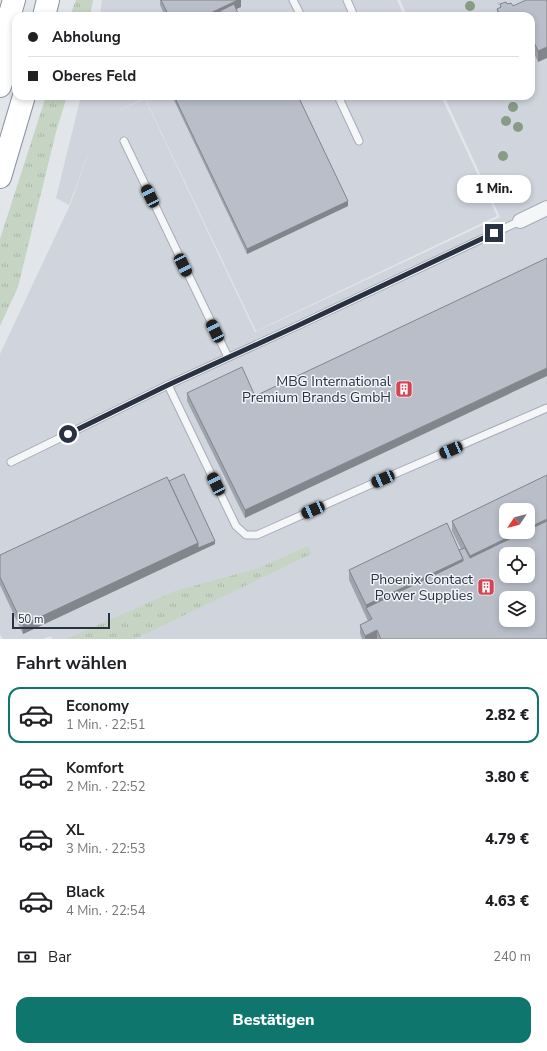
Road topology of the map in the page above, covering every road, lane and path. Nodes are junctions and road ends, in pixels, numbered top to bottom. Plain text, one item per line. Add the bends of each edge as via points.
1 (14, 0) edge
2 (24, 0) edge
3 (38, 0) edge
4 (48, 0) edge
5 (293, 0) edge
6 (347, 0) edge
7 (498, 2) dead end
8 (22, 12) edge
9 (35, 12) edge
10 (45, 12) edge
11 (299, 12) edge
12 (352, 12) edge
13 (502, 12) edge
14 (0, 48) edge
15 (12, 48) edge
16 (0, 86) edge
17 (12, 94) edge
18 (23, 100) edge
19 (340, 100) edge
20 (0, 130) edge
21 (124, 141) dead end
22 (359, 141) dead end
23 (0, 176) edge
24 (547, 208) edge
25 (520, 221) joint
26 (228, 357) junction
27 (168, 385) junction
28 (547, 408) edge
29 (11, 462) dead end

1 - 14 highway
2 - 8 highway
3 - 9 highway
4 - 10 highway
5 - 11 lane
6 - 12 lane
7 - 13 path
15 - 16 highway
17 - 20 highway
18 - 23 highway
19 - 22 lane
21 - 26 lane
24 - 25 street
25 - 26 lane
26 - 27 lane
27 - 28 lane via 236,526 246,535 257,535
27 - 29 lane

